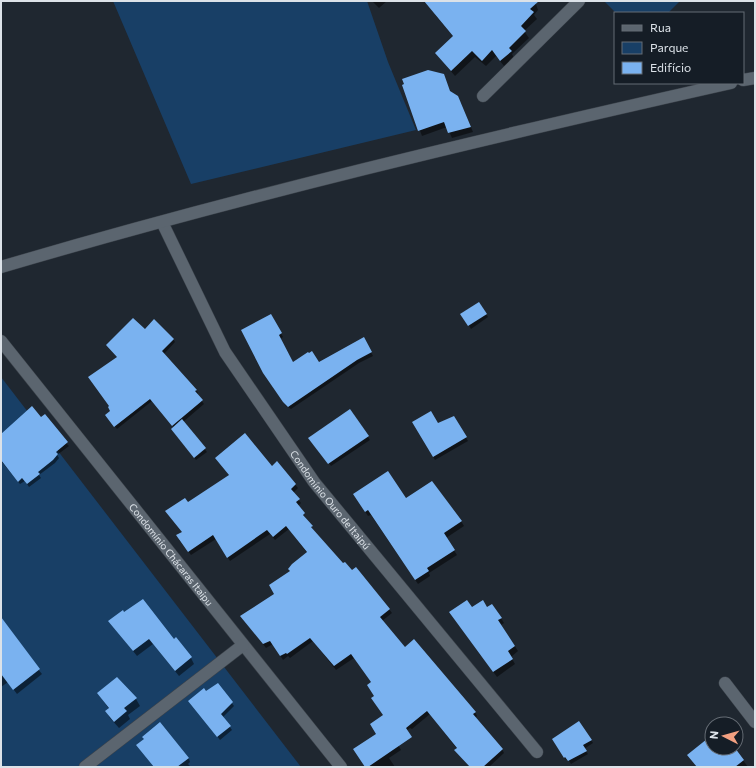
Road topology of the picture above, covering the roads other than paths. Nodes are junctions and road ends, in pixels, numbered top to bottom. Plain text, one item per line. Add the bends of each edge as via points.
1 (579, 1) edge
2 (755, 78) edge
3 (744, 80) edge
4 (727, 84) edge
5 (483, 96) dead end
6 (162, 222) junction
7 (1, 267) edge
8 (1, 341) edge
9 (243, 645) junction
10 (725, 682) dead end
11 (755, 722) edge
12 (537, 752) dead end
13 (85, 767) edge
14 (341, 767) edge

1 - 5 street
2 - 3 street
4 - 6 street via 425,153
6 - 7 street
6 - 12 street, Condomínio Ouro de Itaipú via 225,352 309,476
8 - 9 street, Condomínio Chácaras Itaipu
9 - 13 street
9 - 14 street, Condomínio Chácaras Itaipu
10 - 11 street

